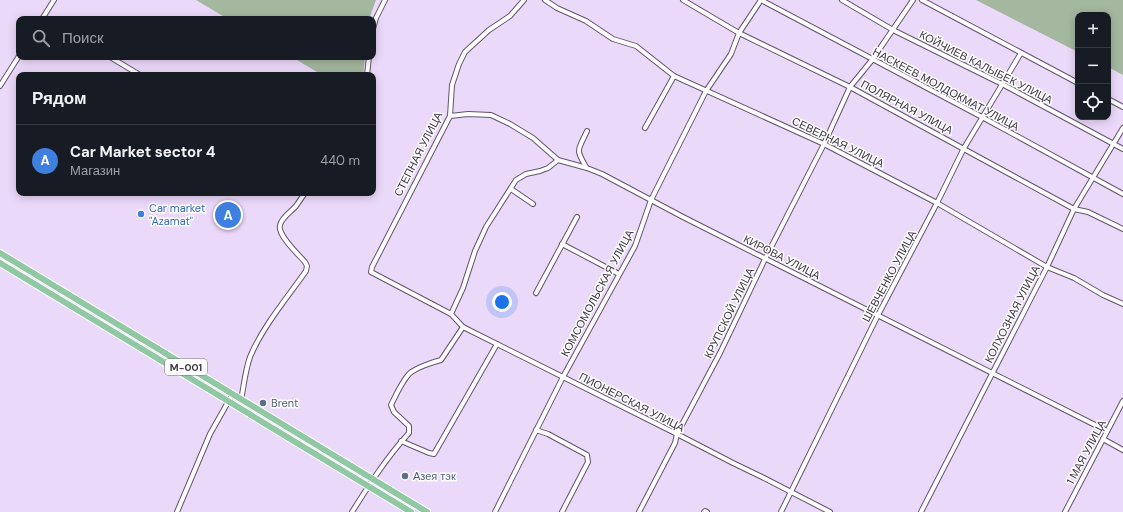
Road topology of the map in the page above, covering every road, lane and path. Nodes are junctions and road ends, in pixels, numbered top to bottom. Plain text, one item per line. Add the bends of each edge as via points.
1 (54, 0) edge
2 (385, 0) edge
3 (524, 0) edge
4 (546, 0) edge
5 (683, 0) edge
6 (761, 0) edge
7 (842, 0) edge
8 (913, 0) edge
9 (922, 0) edge
10 (44, 16) edge
11 (376, 18) edge
12 (893, 30) junction
13 (739, 32) junction
14 (1021, 53) junction
15 (16, 60) edge
16 (115, 60) edge
17 (369, 60) edge
18 (872, 60) junction
19 (135, 72) edge
20 (367, 72) edge
21 (674, 76) junction
22 (1075, 82) edge
23 (1002, 84) junction
24 (0, 86) edge
25 (850, 87) junction
26 (706, 91) junction
27 (1111, 101) edge
28 (1123, 107) edge
29 (450, 116) junction
30 (982, 117) junction
31 (645, 128) dead end
32 (1123, 128) edge
33 (587, 131) dead end
34 (824, 144) junction
35 (1113, 144) junction
36 (964, 148) junction
37 (1123, 149) edge
38 (558, 160) junction
39 (586, 168) junction
40 (1094, 177) junction
41 (511, 189) junction
42 (1123, 194) edge
43 (303, 196) edge
44 (651, 200) junction
45 (937, 202) junction
46 (533, 204) dead end
47 (1074, 209) junction
48 (577, 217) dead end
49 (1123, 229) edge
50 (562, 244) junction
51 (0, 253) edge
52 (765, 259) junction
53 (0, 263) edge
54 (372, 267) joint
55 (1047, 267) junction
56 (620, 274) junction
57 (536, 293) dead end
58 (1123, 304) edge
59 (451, 314) junction
60 (878, 315) junction
61 (463, 327) junction
62 (497, 344) junction
63 (991, 374) junction
64 (563, 377) junction
65 (232, 395) junction
66 (241, 400) junction
67 (228, 401) junction
68 (1123, 401) edge
69 (277, 422) junction
70 (273, 429) junction
71 (536, 430) junction
72 (1106, 431) junction
73 (677, 434) junction
74 (1103, 438) junction
75 (401, 442) junction
76 (1123, 450) edge
77 (373, 480) junction
78 (368, 486) junction
79 (791, 492) junction
80 (177, 512) edge
81 (352, 512) edge
82 (411, 512) edge
83 (427, 512) edge
84 (495, 512) edge
85 (562, 512) edge
86 (639, 512) edge
87 (704, 512) edge
88 (707, 512) edge
89 (781, 512) edge
90 (830, 512) edge
91 (921, 512) edge
92 (1065, 512) edge

1 - 10 street
2 - 11 street
3 - 29 street, СТЕПНАЯ УЛИЦА via 510,16 489,30 465,52 452,85
4 - 21 street, СЕВЕРНАЯ УЛИЦА via 586,21 613,40 636,46
5 - 13 street, ПОЛЯРНАЯ УЛИЦА
6 - 13 street, КОМСОМОЛЬСКАЯ УЛИЦА
6 - 18 street, НАСКЕЕВ МОЛДОКМАТ УЛИЦА
7 - 12 street, КОЙЧИЕВ КАЛЫБЕК УЛИЦА
8 - 12 street, КРУПСКОЙ УЛИЦА
9 - 14 street
12 - 18 street, КРУПСКОЙ УЛИЦА
12 - 23 street, КОЙЧИЕВ КАЛЫБЕК УЛИЦА
13 - 25 street, ПОЛЯРНАЯ УЛИЦА
13 - 26 street, КОМСОМОЛЬСКАЯ УЛИЦА via 731,54
14 - 22 street
14 - 23 street, ШЕВЧЕНКО УЛИЦА
15 - 24 street
16 - 19 street
17 - 20 street
18 - 25 street, КРУПСКОЙ УЛИЦА
18 - 30 street, НАСКЕЕВ МОЛДОКМАТ УЛИЦА
21 - 26 street, СЕВЕРНАЯ УЛИЦА
21 - 31 street
23 - 30 street, ШЕВЧЕНКО УЛИЦА
23 - 35 street, КОЙЧИЕВ КАЛЫБЕК УЛИЦА
25 - 34 street, КРУПСКОЙ УЛИЦА
25 - 36 street, ПОЛЯРНАЯ УЛИЦА
26 - 34 street, СЕВЕРНАЯ УЛИЦА
26 - 44 street, КОМСОМОЛЬСКАЯ УЛИЦА
27 - 28 street
29 - 38 street, КИРОВА УЛИЦА via 491,115 533,138
29 - 54 street, СТЕПНАЯ УЛИЦА
30 - 36 street, ШЕВЧЕНКО УЛИЦА
30 - 40 street, НАСКЕЕВ МОЛДОКМАТ УЛИЦА
32 - 35 street, КОЛХОЗНАЯ УЛИЦА
33 - 39 street via 578,154
34 - 45 street, СЕВЕРНАЯ УЛИЦА
34 - 52 street, КРУПСКОЙ УЛИЦА
35 - 37 street, КОЙЧИЕВ КАЛЫБЕК УЛИЦА
35 - 40 street, КОЛХОЗНАЯ УЛИЦА
36 - 45 street, ШЕВЧЕНКО УЛИЦА
36 - 47 street, ПОЛЯРНАЯ УЛИЦА
38 - 39 street, КИРОВА УЛИЦА
38 - 41 street via 548,168 526,174 516,180
39 - 44 street, КИРОВА УЛИЦА
40 - 42 street, НАСКЕЕВ МОЛДОКМАТ УЛИЦА
40 - 47 street, КОЛХОЗНАЯ УЛИЦА
41 - 46 street
41 - 59 street via 486,227
43 - 66 street via 280,223 279,228 281,234 305,262 306,271 270,321 250,357
44 - 52 street, КИРОВА УЛИЦА
44 - 56 street, КОМСОМОЛЬСКАЯ УЛИЦА via 635,246
45 - 55 street, СЕВЕРНАЯ УЛИЦА
45 - 60 street, ШЕВЧЕНКО УЛИЦА
47 - 49 street, ПОЛЯРНАЯ УЛИЦА via 1088,212
47 - 55 street, КОЛХОЗНАЯ УЛИЦА
48 - 50 street
50 - 56 street
50 - 57 street
51 - 65 main road, M-001
52 - 60 street, КИРОВА УЛИЦА
52 - 73 street, КРУПСКОЙ УЛИЦА via 720,353
53 - 67 main road, M-001
54 - 59 street, ПИОНЕРСКАЯ УЛИЦА via 371,272 375,275
55 - 58 street, СЕВЕРНАЯ УЛИЦА
55 - 63 street, КОЛХОЗНАЯ УЛИЦА
56 - 64 street, КОМСОМОЛЬСКАЯ УЛИЦА
59 - 61 street, ПИОНЕРСКАЯ УЛИЦА
60 - 63 street, КИРОВА УЛИЦА
60 - 79 street, ШЕВЧЕНКО УЛИЦА
61 - 62 street, ПИОНЕРСКАЯ УЛИЦА
61 - 75 street via 441,360 410,374 399,390 391,405 394,412 409,426 409,433
62 - 64 street, ПИОНЕРСКАЯ УЛИЦА
62 - 75 street via 434,454
63 - 72 street, КИРОВА УЛИЦА
63 - 91 street, КОЛХОЗНАЯ УЛИЦА
64 - 71 street, КОМСОМОЛЬСКАЯ УЛИЦА
64 - 73 street, ПИОНЕРСКАЯ УЛИЦА
65 - 66 main road, M-001
65 - 67 street
66 - 69 main road, M-001
67 - 70 main road, M-001
67 - 80 street via 210,434
68 - 72 street, 1 МАЯ УЛИЦА
69 - 70 main road
69 - 77 main road, M-001
70 - 78 main road, M-001
71 - 84 street, КОМСОМОЛЬСКАЯ УЛИЦА
71 - 85 street via 587,455 588,462
72 - 74 street, 1 МАЯ УЛИЦА
73 - 79 street, ПИОНЕРСКАЯ УЛИЦА
73 - 86 street, КРУПСКОЙ УЛИЦА via 675,443
74 - 76 street
74 - 92 street, 1 МАЯ УЛИЦА
75 - 77 street
77 - 78 street
77 - 83 main road, M-001
78 - 81 street
78 - 82 main road, M-001
79 - 89 street, ШЕВЧЕНКО УЛИЦА
79 - 90 street, ПИОНЕРСКАЯ УЛИЦА
87 - 88 street

